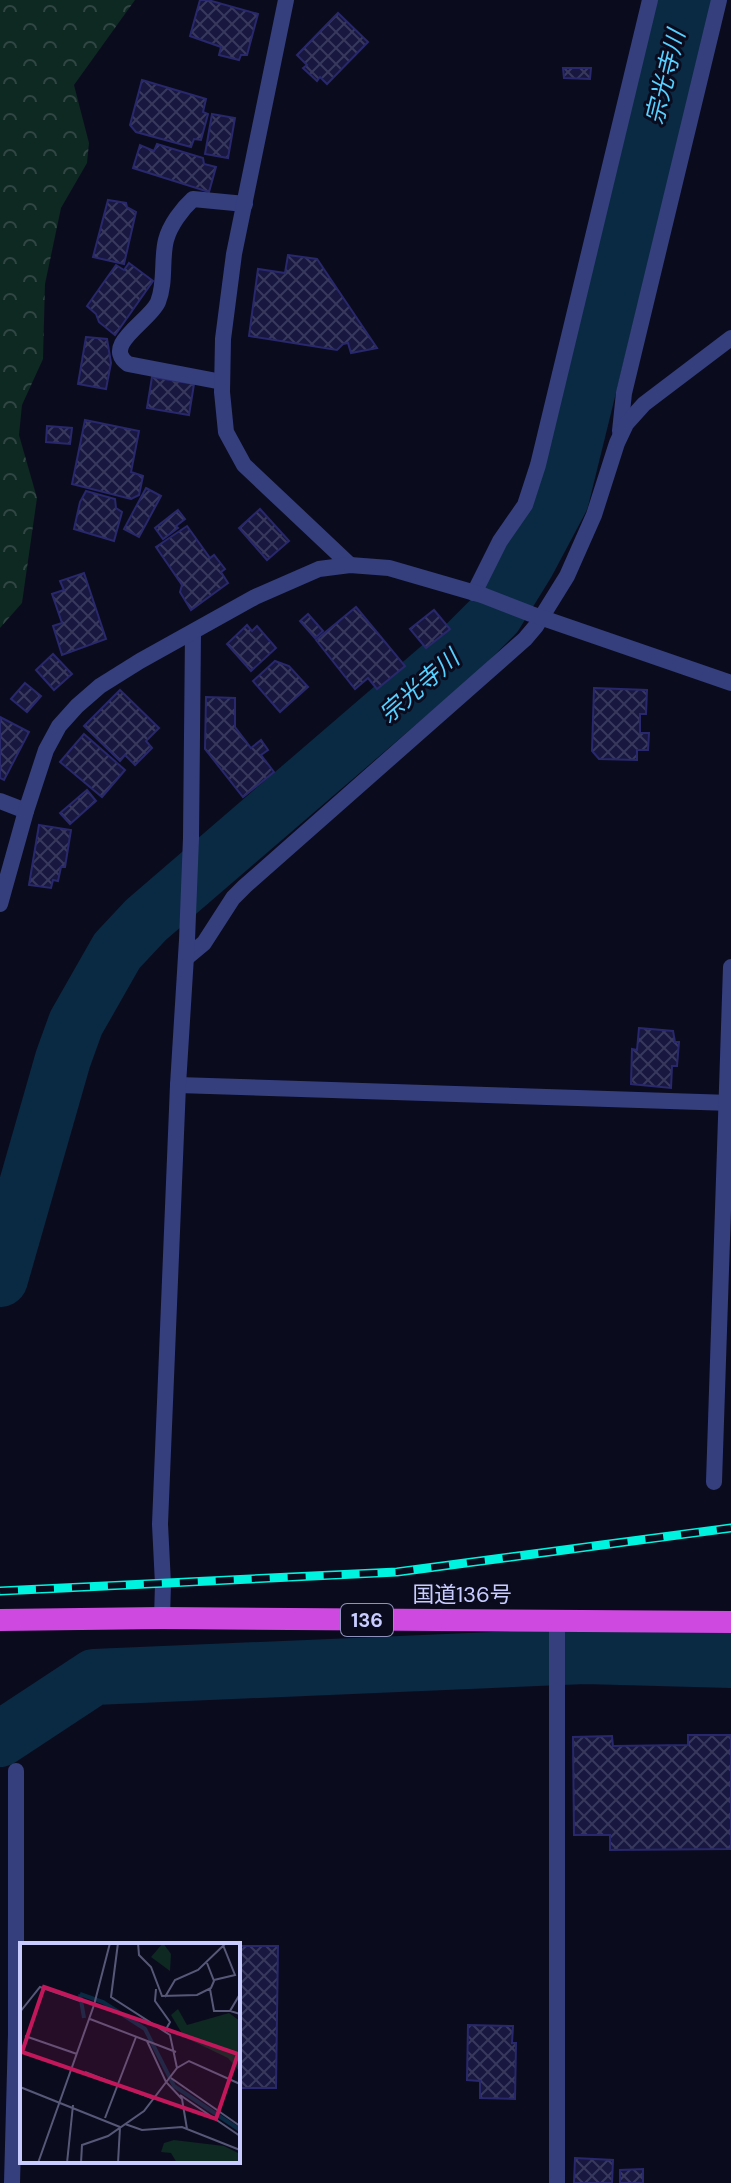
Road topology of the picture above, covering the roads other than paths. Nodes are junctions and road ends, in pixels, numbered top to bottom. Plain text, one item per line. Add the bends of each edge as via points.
1 (286, 0) edge
2 (650, 0) edge
3 (719, 0) edge
4 (245, 204) junction
5 (731, 338) edge
6 (222, 382) junction
7 (619, 437) junction
8 (350, 565) junction
9 (478, 594) junction
10 (535, 616) junction
11 (193, 633) junction
12 (731, 683) edge
13 (0, 801) edge
14 (26, 811) junction
15 (0, 904) edge
16 (186, 958) junction
17 (731, 967) edge
18 (178, 1085) junction
19 (729, 1103) edge
20 (714, 1482) dead end
21 (162, 1618) junction
22 (2, 1620) edge
23 (557, 1621) junction
24 (731, 1622) edge
25 (16, 1771) dead end
26 (12, 2183) edge
27 (557, 2183) edge

1 - 4 street
2 - 9 street via 538,465 525,505 500,541
3 - 7 street via 624,393
4 - 6 street via 223,339
4 - 6 street via 193,199 187,204 166,240 158,303 119,353 128,364
5 - 7 street via 644,404
6 - 8 street via 226,432 244,465
7 - 10 street via 567,576
8 - 9 street via 389,568
8 - 11 street via 319,569 255,597
9 - 10 street
10 - 12 street
10 - 16 street via 525,639 245,886 204,943
11 - 14 street via 100,686 77,706 46,750
11 - 16 street
13 - 14 street
14 - 15 street
16 - 18 street
17 - 19 street
18 - 19 street
18 - 21 street via 160,1524
19 - 20 street
21 - 22 highway, 国道136号 / 136
21 - 23 highway, 国道136号 / 136
23 - 24 highway, 国道136号 / 136
23 - 27 street
25 - 26 street

